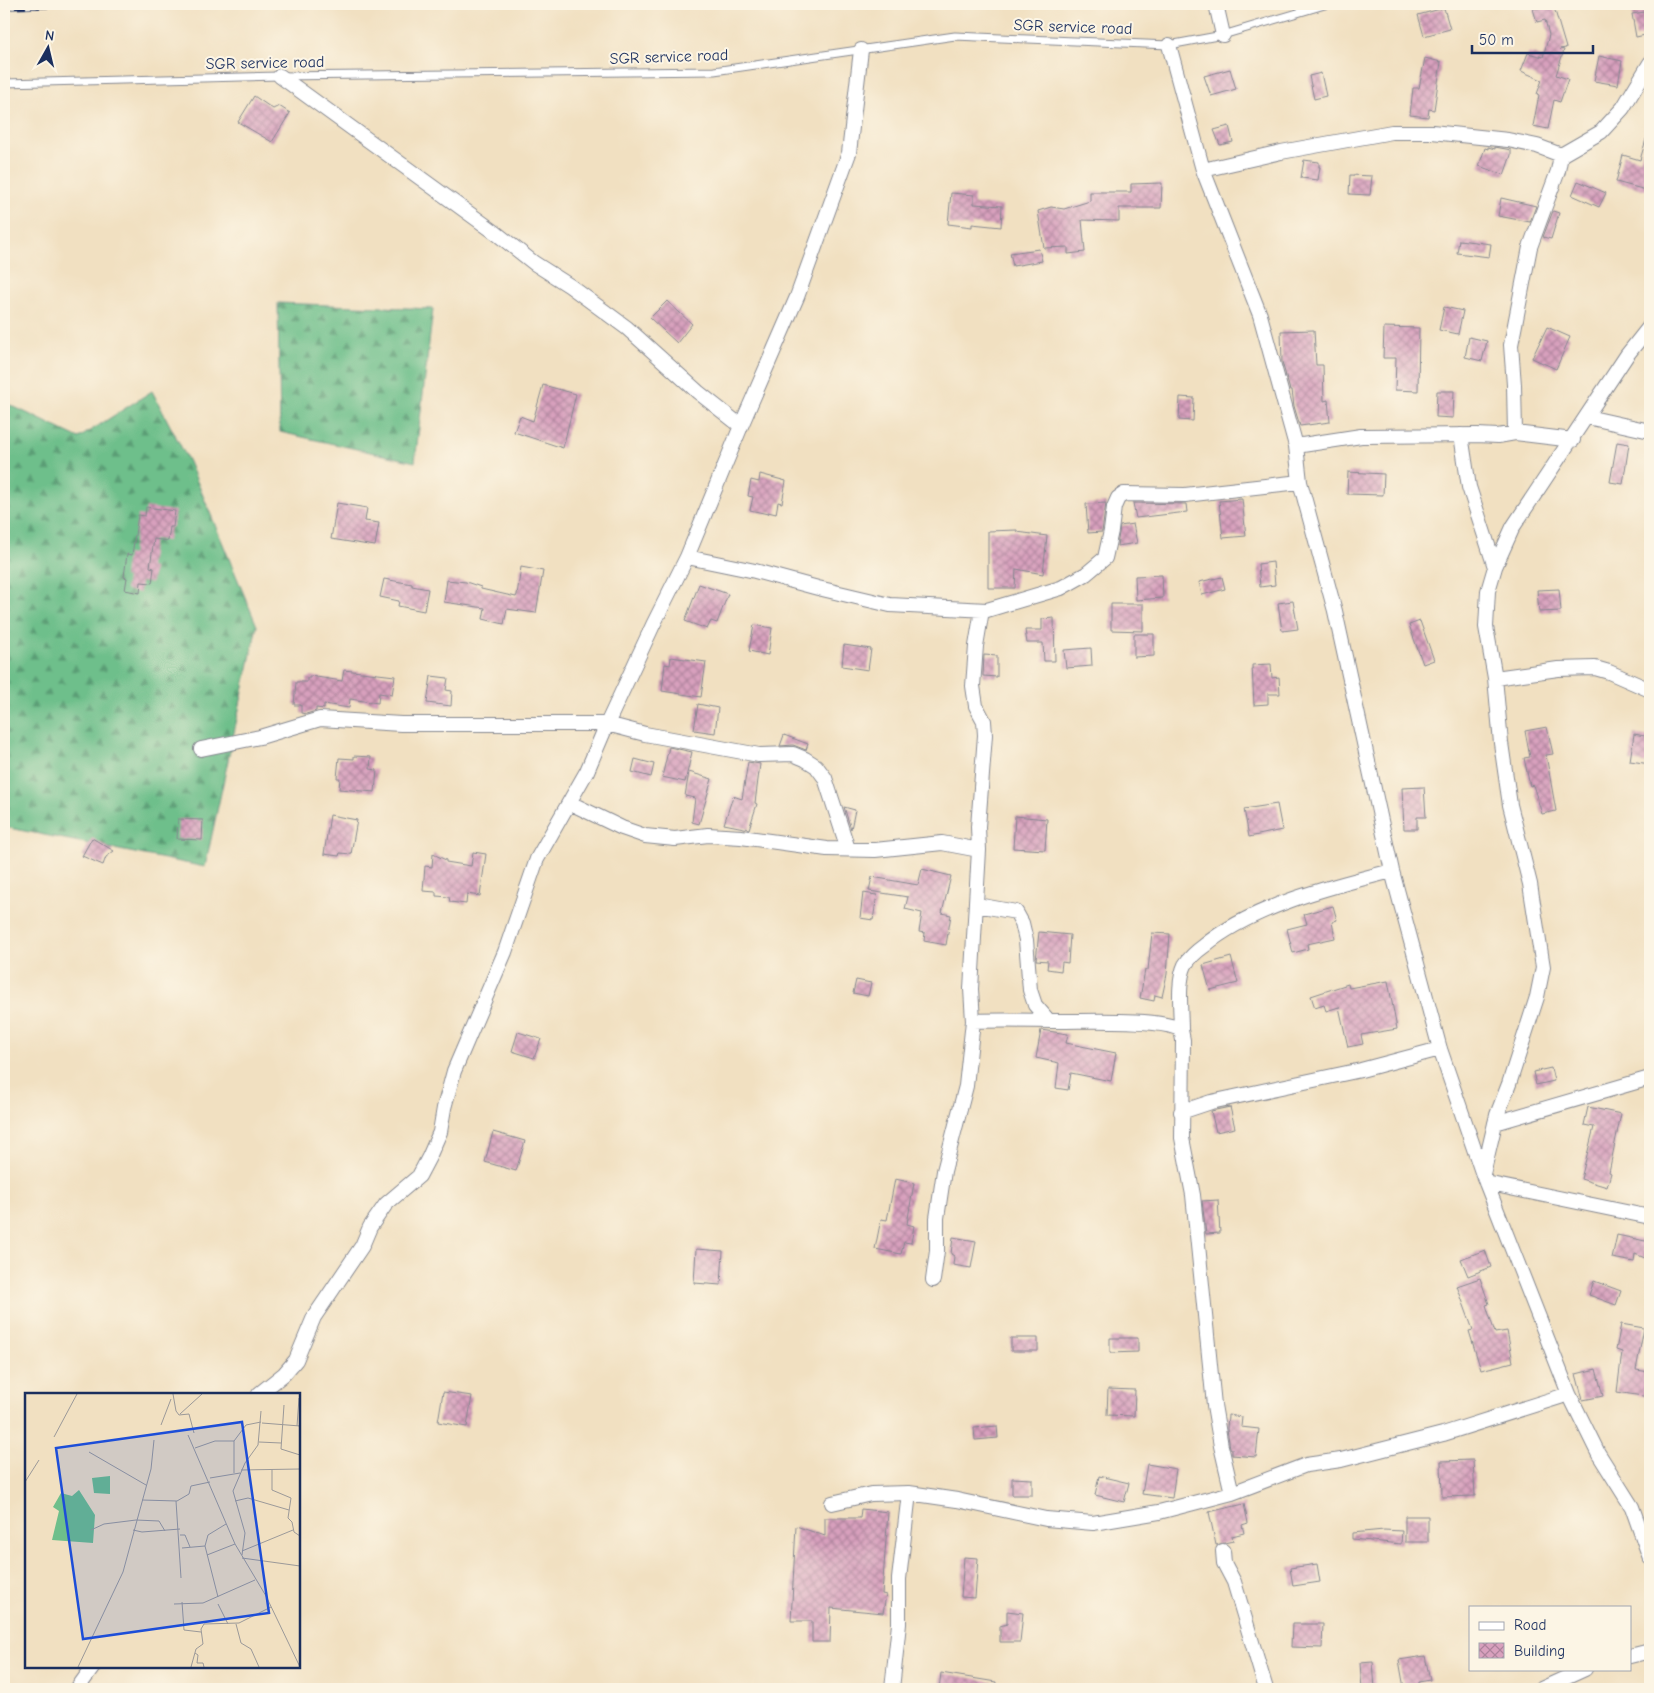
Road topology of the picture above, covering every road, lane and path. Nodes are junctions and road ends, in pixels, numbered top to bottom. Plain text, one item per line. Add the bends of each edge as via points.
1 (1216, 4) edge
2 (1328, 4) edge
3 (1223, 35) junction
4 (1169, 45) junction
5 (861, 50) junction
6 (1650, 62) edge
7 (280, 76) junction
8 (4, 83) edge
9 (1561, 155) junction
10 (1203, 170) junction
11 (1650, 326) edge
12 (1587, 417) junction
13 (741, 426) junction
14 (1650, 431) edge
15 (1516, 433) junction
16 (1461, 436) junction
17 (1573, 440) junction
18 (1296, 446) junction
19 (1300, 482) junction
20 (688, 557) junction
21 (1495, 567) junction
22 (982, 610) junction
23 (1495, 678) junction
24 (1650, 690) edge
25 (607, 724) junction
26 (201, 749) dead end
27 (570, 803) junction
28 (848, 849) junction
29 (979, 850) junction
30 (1392, 871) junction
31 (977, 905) junction
32 (973, 1020) junction
33 (1048, 1020) junction
34 (1180, 1030) junction
35 (1440, 1050) junction
36 (1650, 1078) edge
37 (1182, 1112) junction
38 (1495, 1122) junction
39 (1485, 1179) junction
40 (1650, 1217) edge
41 (933, 1280) dead end
42 (260, 1393) edge
43 (1569, 1394) junction
44 (909, 1493) junction
45 (1232, 1493) junction
46 (832, 1503) dead end
47 (1223, 1551) dead end
48 (1650, 1558) edge
49 (1650, 1651) edge
50 (1632, 1656) edge
51 (92, 1668) edge
52 (1583, 1670) edge
53 (77, 1689) edge
54 (892, 1689) edge
55 (1266, 1689) edge
56 (1541, 1689) edge

1 - 3 street
2 - 3 lane, SGR service road
3 - 4 lane, SGR service road
4 - 5 lane, SGR service road via 955,36
4 - 10 street
5 - 7 lane, SGR service road via 714,72
5 - 13 street via 849,153 797,297
6 - 9 street via 1623,108 1601,132
7 - 8 lane, SGR service road
7 - 13 street via 627,328
9 - 10 street via 1508,140 1432,132 1392,132
9 - 15 street via 1530,247 1511,346
10 - 18 street via 1260,314
11 - 12 street
12 - 14 street
12 - 17 street
13 - 20 street
15 - 16 street
15 - 17 street
16 - 18 street via 1361,436
16 - 21 street via 1469,487
17 - 21 street via 1513,527
18 - 19 street
19 - 22 street via 1185,495 1124,494 1114,507 1105,558 1086,574 1061,588
19 - 30 street via 1335,611
20 - 22 street via 890,605
20 - 25 street
21 - 23 street via 1488,590 1486,627
22 - 29 street via 973,686 985,735
23 - 24 street via 1558,669 1595,668
23 - 38 street via 1510,805 1530,884 1543,967 1537,997
25 - 26 street via 401,724 320,720
25 - 27 street
25 - 28 street via 758,755 793,754 805,759 816,766 825,778
27 - 28 street via 645,836 675,839 708,835 741,837
27 - 42 street via 537,859 505,952 454,1071 440,1132 429,1157 419,1176 386,1204 370,1227 362,1246 314,1317 296,1360
28 - 29 street via 875,850 942,843
29 - 31 street
30 - 34 street via 1301,896 1250,917 1213,938 1192,955 1185,966 1181,980
30 - 35 street
31 - 32 street via 971,989
31 - 33 street via 1016,912 1026,940 1030,990 1035,1005
32 - 33 street
32 - 41 street via 966,1086 944,1171
33 - 34 street via 1125,1021 1172,1026
34 - 37 street via 1183,1040
35 - 37 street via 1211,1102
35 - 39 street
36 - 38 street
37 - 45 street via 1182,1138 1193,1195 1214,1406
38 - 39 street
39 - 40 street
39 - 43 street
43 - 45 street via 1443,1434 1341,1460 1306,1465
43 - 48 street via 1598,1453 1632,1507
44 - 45 street via 1046,1519 1093,1523 1159,1512
44 - 46 street via 871,1494
44 - 54 street via 899,1579 899,1624
47 - 55 street via 1224,1563 1234,1582
49 - 50 street
51 - 53 street
52 - 56 street

